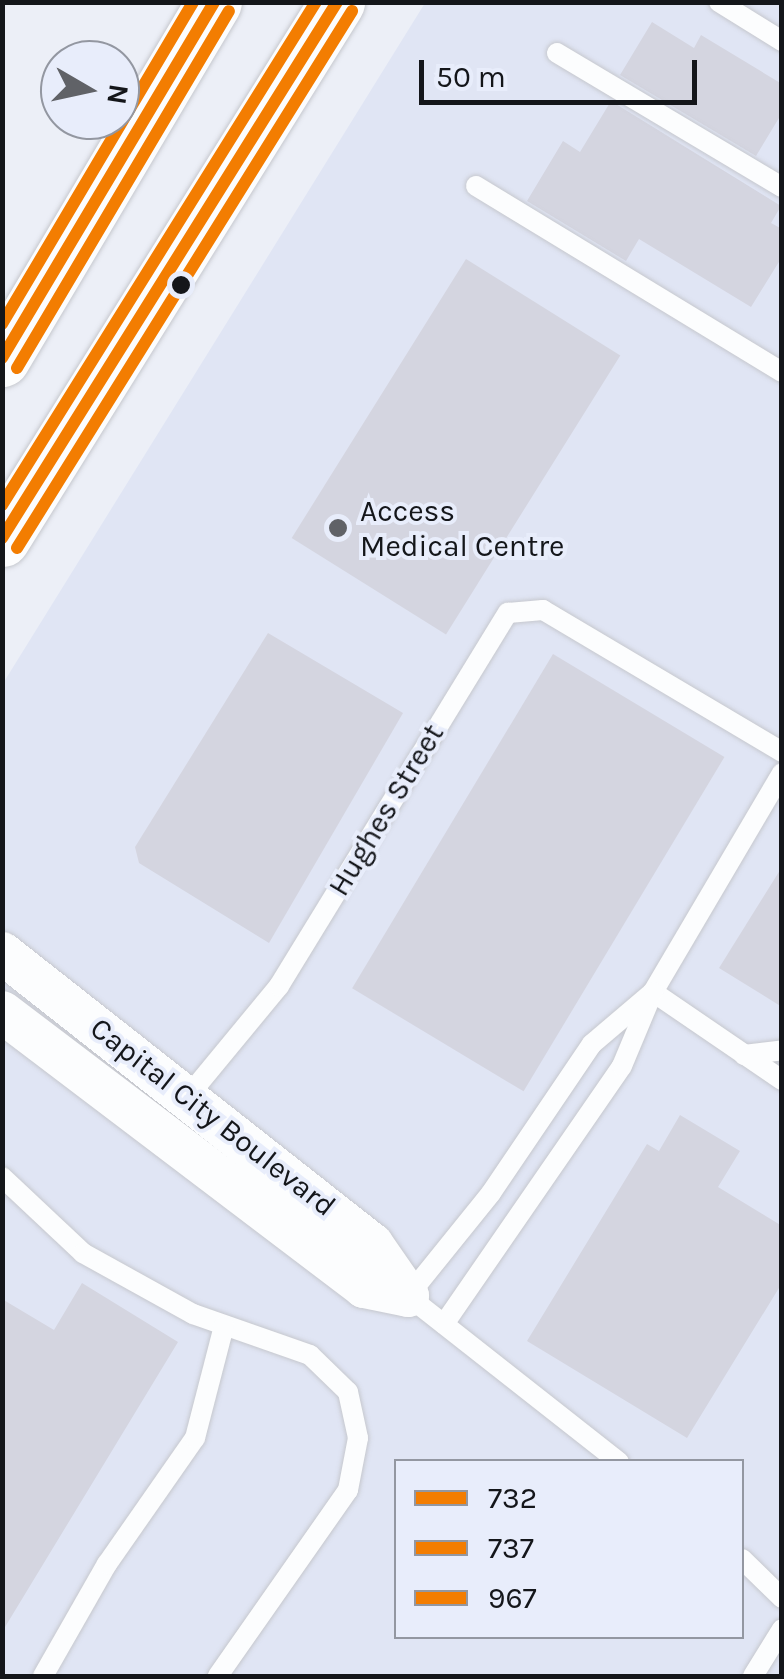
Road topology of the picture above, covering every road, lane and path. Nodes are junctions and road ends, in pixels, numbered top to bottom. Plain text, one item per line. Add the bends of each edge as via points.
1 (214, 2) edge
2 (338, 2) edge
3 (719, 2) edge
4 (782, 41) edge
5 (557, 53) dead end
6 (782, 166) edge
7 (752, 169) junction
8 (476, 186) dead end
9 (782, 187) edge
10 (2, 359) edge
11 (782, 372) edge
12 (2, 539) edge
13 (782, 752) edge
14 (782, 772) edge
15 (2, 953) edge
16 (652, 992) junction
17 (2, 1012) edge
18 (782, 1050) edge
19 (744, 1054) junction
20 (782, 1080) edge
21 (187, 1098) junction
22 (158, 1132) junction
23 (2, 1177) edge
24 (408, 1296) junction
25 (444, 1324) junction
26 (224, 1326) junction
27 (614, 1459) edge
28 (744, 1561) edge
29 (782, 1598) edge
30 (782, 1629) edge
31 (42, 1676) edge
32 (218, 1676) edge
33 (753, 1676) edge

1 - 10 highway
2 - 12 highway
3 - 4 lane
5 - 7 lane
6 - 7 lane
7 - 9 lane
8 - 11 lane
13 - 21 lane, Hughes Street via 543,610 508,613 279,986
14 - 16 lane
15 - 21 street, Capital City Boulevard
16 - 19 lane
16 - 24 lane via 592,1044 491,1193
16 - 25 lane via 622,1066
17 - 22 street, Capital City Boulevard
18 - 19 lane
19 - 20 lane
21 - 22 lane
21 - 24 street, Capital City Boulevard via 372,1244
22 - 24 street, Capital City Boulevard via 364,1287
23 - 26 lane via 82,1254
24 - 25 lane
25 - 27 lane
26 - 31 lane via 195,1438 107,1564
26 - 32 lane via 322,1363 348,1392 358,1438 341,1503 285,1573
28 - 29 lane
30 - 33 lane

